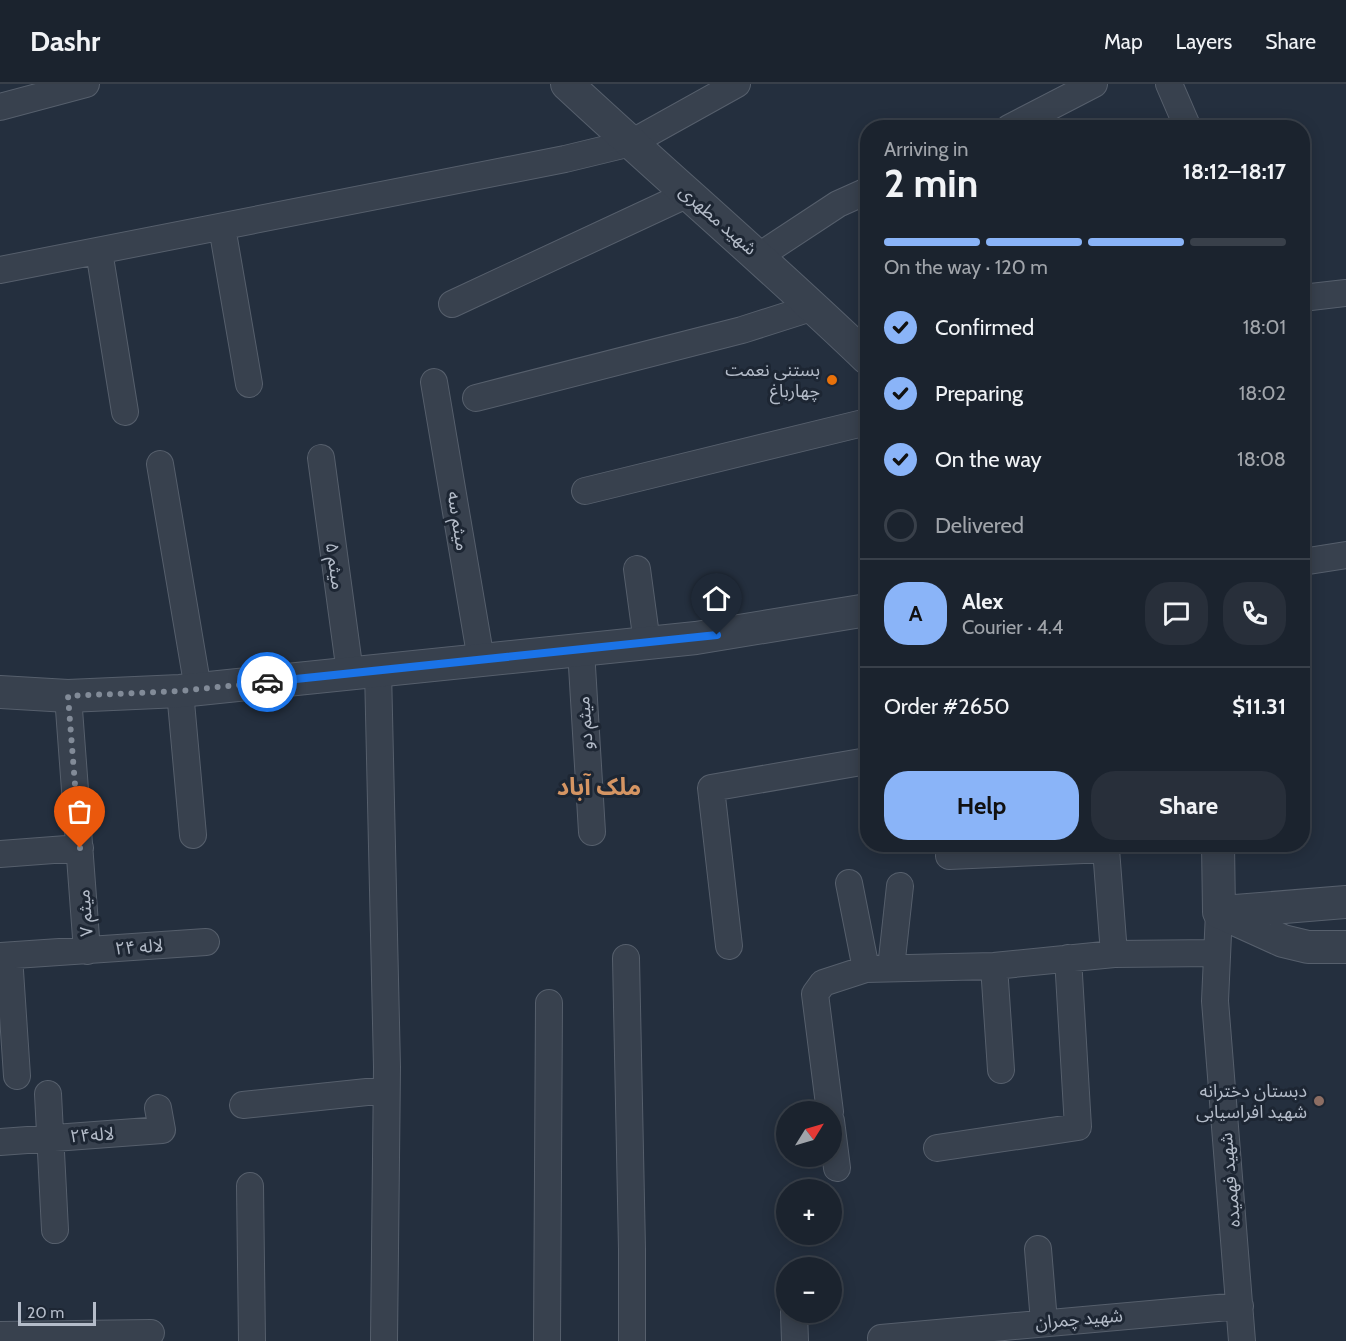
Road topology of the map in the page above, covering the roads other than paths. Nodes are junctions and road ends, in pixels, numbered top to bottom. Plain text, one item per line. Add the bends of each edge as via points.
1 (86, 84) edge
2 (567, 84) edge
3 (737, 84) edge
4 (1094, 84) edge
5 (1169, 84) edge
6 (0, 107) edge
7 (1024, 120) edge
8 (1185, 120) edge
9 (631, 143) junction
10 (688, 194) junction
11 (860, 194) edge
12 (222, 227) junction
13 (99, 251) junction
14 (759, 255) junction
15 (0, 270) edge
16 (1346, 293) edge
17 (1310, 297) edge
18 (452, 304) dead end
19 (814, 307) junction
20 (860, 351) edge
21 (434, 382) dead end
22 (249, 384) dead end
23 (476, 398) dead end
24 (125, 412) dead end
25 (860, 424) edge
26 (321, 458) dead end
27 (160, 464) dead end
28 (585, 491) dead end
29 (1346, 555) edge
30 (1310, 561) edge
31 (637, 569) dead end
32 (860, 611) edge
33 (647, 643) junction
34 (580, 650) junction
35 (481, 660) junction
36 (364, 671) junction
37 (189, 690) junction
38 (0, 692) edge
39 (68, 696) junction
40 (860, 762) edge
41 (592, 832) dead end
42 (193, 835) dead end
43 (80, 848) junction
44 (1039, 852) edge
45 (1106, 852) edge
46 (1218, 852) edge
47 (0, 854) edge
48 (949, 856) dead end
49 (849, 883) dead end
50 (900, 886) dead end
51 (1346, 902) edge
52 (1219, 912) junction
53 (206, 942) dead end
54 (729, 946) dead end
55 (1346, 947) edge
56 (87, 951) junction
57 (1216, 953) junction
58 (1114, 954) junction
59 (5, 956) edge
60 (626, 958) dead end
61 (1068, 958) junction
62 (994, 966) junction
63 (891, 968) junction
64 (866, 969) junction
65 (549, 1003) dead end
66 (1001, 1070) dead end
67 (17, 1076) dead end
68 (386, 1090) junction
69 (48, 1094) dead end
70 (829, 1101) edge
71 (243, 1105) dead end
72 (158, 1108) dead end
73 (51, 1138) junction
74 (0, 1142) edge
75 (937, 1148) dead end
76 (250, 1186) dead end
77 (55, 1230) dead end
78 (1038, 1249) dead end
79 (1240, 1306) junction
80 (794, 1323) edge
81 (1060, 1328) edge
82 (152, 1333) dead end
83 (0, 1335) edge
84 (881, 1338) dead end
85 (252, 1341) edge
86 (384, 1341) edge
87 (547, 1341) edge
88 (632, 1341) edge
89 (795, 1341) edge
90 (1242, 1341) edge

1 - 6 street
2 - 9 street, شهید مطهری
3 - 9 street
4 - 7 street
5 - 8 street
9 - 10 street, شهید مطهری
9 - 12 street
10 - 14 street, شهید مطهری
10 - 18 street
11 - 14 street
12 - 13 street
12 - 22 street
13 - 15 street
13 - 24 street
14 - 19 street, شهید مطهری
16 - 17 street
19 - 20 street, شهید مطهری
19 - 23 street via 742,330
21 - 35 street, میثم سه
25 - 28 street
26 - 36 street, میثم ۵
27 - 37 street
29 - 30 street
31 - 33 street
32 - 33 street
33 - 34 street
34 - 35 street
34 - 41 street, میثم دو
35 - 36 street
36 - 37 street
36 - 68 street, میثم ۵
37 - 39 street
37 - 42 street
38 - 39 street
39 - 43 street, میثم ۷
40 - 54 street via 711,789
43 - 47 street
43 - 56 street, میثم ۷
44 - 48 street
45 - 58 street
46 - 52 street
49 - 64 street
50 - 63 street
51 - 52 street
52 - 55 street via 1283,941
52 - 57 street, شهید فهمیده
53 - 56 street, لاله ۲۴
56 - 59 street, لاله ۲۴
57 - 58 street
57 - 79 street, شهید فهمیده via 1215,1001
58 - 61 street
59 - 67 street
60 - 88 street
61 - 62 street
61 - 75 street via 1078,1127
62 - 63 street
62 - 66 street
63 - 64 street
64 - 70 street via 823,983 815,994
65 - 87 street
68 - 71 street
68 - 86 street, میثم ۵
69 - 73 street
72 - 73 street, لاله۲۴ via 162,1130
73 - 74 street, لاله۲۴
73 - 77 street
76 - 85 street
78 - 81 street
79 - 81 street, شهید چمران
79 - 90 street, شهید فهمیده
80 - 89 street
81 - 84 street, شهید چمران
82 - 83 street

